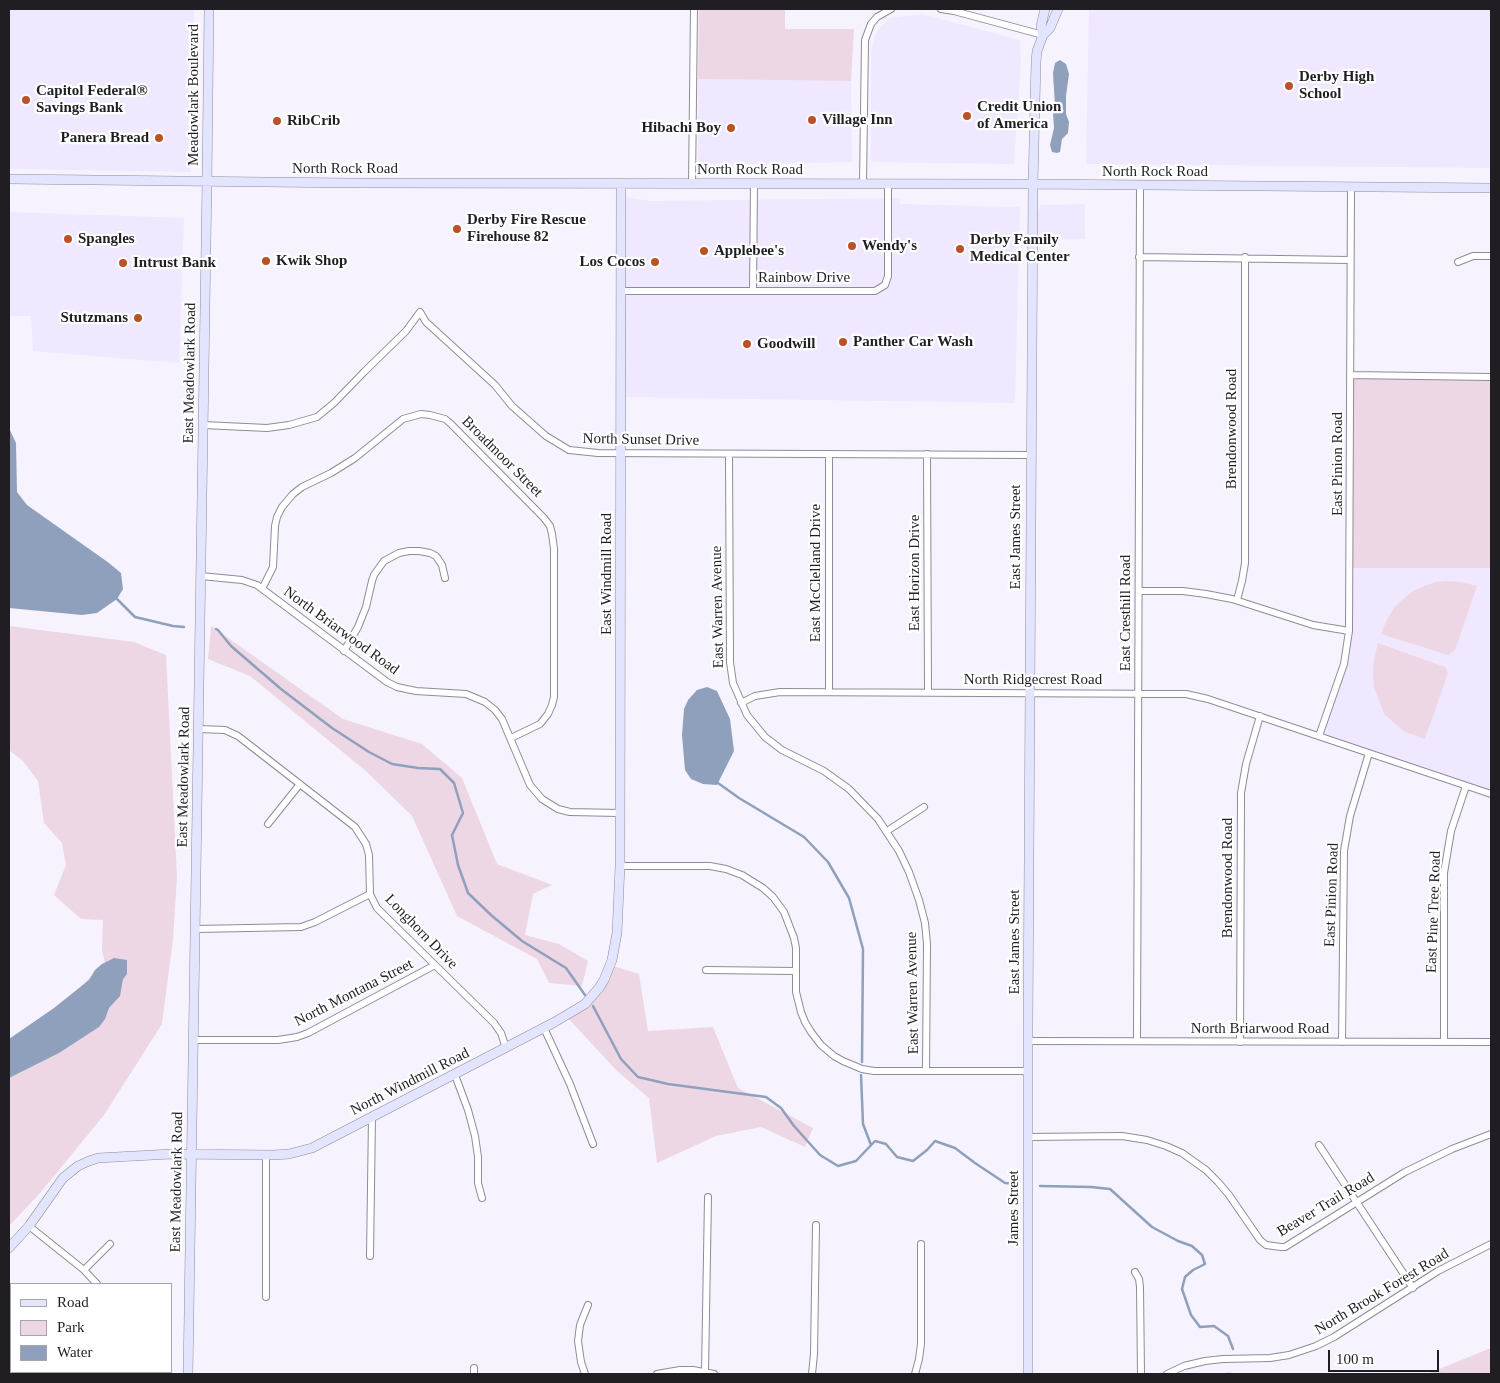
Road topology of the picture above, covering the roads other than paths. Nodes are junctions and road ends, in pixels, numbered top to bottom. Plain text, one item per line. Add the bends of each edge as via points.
1 (209, 9) edge
2 (694, 9) edge
3 (890, 9) edge
4 (941, 9) edge
5 (1045, 9) edge
6 (1058, 9) edge
7 (1043, 35) junction
8 (9, 179) edge
9 (207, 181) junction
10 (621, 184) junction
11 (692, 184) junction
12 (754, 184) junction
13 (863, 184) junction
14 (888, 184) junction
15 (1033, 184) junction
16 (1140, 186) junction
17 (1351, 186) junction
18 (1491, 188) edge
19 (1491, 256) edge
20 (1140, 257) junction
21 (1245, 258) junction
22 (1350, 260) junction
23 (1458, 262) dead end
24 (621, 291) junction
25 (753, 291) junction
26 (1350, 375) junction
27 (1491, 377) edge
28 (203, 425) junction
29 (621, 452) junction
30 (729, 454) junction
31 (829, 454) junction
32 (927, 454) junction
33 (1030, 455) junction
34 (201, 576) junction
35 (445, 578) dead end
36 (262, 589) junction
37 (1139, 591) junction
38 (1237, 600) junction
39 (1349, 631) junction
40 (344, 651) junction
41 (829, 692) junction
42 (928, 692) junction
43 (1029, 692) junction
44 (1138, 693) junction
45 (741, 702) junction
46 (1260, 716) junction
47 (199, 729) junction
48 (1319, 736) junction
49 (511, 738) junction
50 (1369, 753) junction
51 (300, 784) junction
52 (1466, 786) junction
53 (1491, 794) edge
54 (924, 808) dead end
55 (619, 813) junction
56 (268, 824) dead end
57 (887, 831) junction
58 (620, 866) junction
59 (370, 894) junction
60 (195, 929) junction
61 (435, 965) junction
62 (610, 965) joint
63 (706, 970) dead end
64 (796, 971) junction
65 (544, 1028) junction
66 (193, 1040) junction
67 (1028, 1041) junction
68 (1137, 1041) junction
69 (1240, 1042) junction
70 (1342, 1042) junction
71 (1444, 1042) junction
72 (1491, 1042) edge
73 (506, 1048) junction
74 (926, 1071) junction
75 (1028, 1071) junction
76 (455, 1075) junction
77 (372, 1117) junction
78 (1491, 1134) edge
79 (1028, 1137) junction
80 (593, 1144) dead end
81 (1319, 1145) dead end
82 (192, 1154) junction
83 (266, 1154) junction
84 (708, 1197) dead end
85 (482, 1198) dead end
86 (1357, 1202) junction
87 (816, 1225) dead end
88 (29, 1226) junction
89 (110, 1244) dead end
90 (921, 1244) dead end
91 (1491, 1244) edge
92 (9, 1248) edge
93 (370, 1256) dead end
94 (84, 1270) junction
95 (1135, 1272) dead end
96 (96, 1283) edge
97 (1413, 1288) junction
98 (266, 1298) dead end
99 (588, 1305) dead end
100 (706, 1372) junction
101 (188, 1374) edge
102 (585, 1374) edge
103 (657, 1374) edge
104 (714, 1374) edge
105 (812, 1374) edge
106 (915, 1374) edge
107 (1028, 1374) edge
108 (1141, 1374) edge
109 (1167, 1374) edge

1 - 9 street, Meadowlark Boulevard
2 - 11 street
3 - 13 street via 877,17 865,40
4 - 7 street
5 - 7 street, East James Street via 1041,26
6 - 7 street, East James Street via 1050,28
7 - 15 street, East James Street via 1036,62
8 - 9 street, North Rock Road
9 - 10 street, North Rock Road
9 - 28 street, East Meadowlark Road
10 - 11 street, North Rock Road
10 - 24 street, East Windmill Road
11 - 12 street, North Rock Road
12 - 13 street, North Rock Road
12 - 25 street
13 - 14 street, North Rock Road
14 - 15 street, North Rock Road
14 - 25 street, Rainbow Drive via 888,281 885,286 875,291
15 - 16 street, North Rock Road
15 - 33 street, East James Street
16 - 17 street, North Rock Road
16 - 20 street, East Cresthill Road
17 - 18 street, North Rock Road
17 - 22 street, East Pinion Road
19 - 23 street via 1473,256
20 - 21 street
20 - 37 street, East Cresthill Road
21 - 22 street
21 - 38 street, Brendonwood Road via 1245,563
22 - 26 street, East Pinion Road
24 - 25 street, Rainbow Drive
24 - 29 street, East Windmill Road
26 - 27 street
26 - 39 street, East Pinion Road
28 - 29 street, North Sunset Drive via 267,428 317,417 406,331 420,312 426,322 546,436 569,450
28 - 34 street, East Meadowlark Road
29 - 30 street, North Sunset Drive
29 - 55 street, East Windmill Road
30 - 31 street, North Sunset Drive
30 - 45 street, East Warren Avenue via 730,662
31 - 32 street, North Sunset Drive
31 - 41 street, East McClelland Drive
32 - 33 street, North Sunset Drive
32 - 42 street, East Horizon Drive
33 - 43 street, East James Street
34 - 36 street, North Briarwood Road via 242,580
34 - 47 street, East Meadowlark Road
35 - 40 street via 442,565 430,553 409,551 384,561 374,575 366,607
36 - 40 street, North Briarwood Road
36 - 49 street, Broadmoor Street via 273,566 277,516 293,494 342,467 404,419 421,414 445,419 544,518 552,534 554,696 548,714 540,724
37 - 38 street via 1183,591
37 - 44 street, East Cresthill Road
38 - 39 street via 1313,625
39 - 48 street, East Pinion Road via 1344,664
40 - 49 street, North Briarwood Road via 397,687 476,697 499,715
41 - 42 street, North Ridgecrest Road
41 - 45 street, North Ridgecrest Road via 780,692
42 - 43 street, North Ridgecrest Road
43 - 44 street, North Ridgecrest Road
43 - 67 street, East James Street
44 - 46 street, North Ridgecrest Road via 1196,696
44 - 68 street, East Cresthill Road
45 - 57 street, East Warren Avenue via 753,724 765,737 836,780 868,808
46 - 48 street, North Ridgecrest Road
46 - 69 street, Brendonwood Road via 1241,793
47 - 51 street, Longhorn Drive via 230,731
47 - 60 street, East Meadowlark Road
48 - 50 street, North Ridgecrest Road
49 - 55 street, North Briarwood Road via 530,785 546,803 570,812
50 - 52 street, North Ridgecrest Road
50 - 70 street, East Pinion Road via 1350,816 1344,851
51 - 56 street
51 - 59 street, Longhorn Drive via 355,827 363,838 369,855
52 - 53 street, North Ridgecrest Road
52 - 71 street, East Pine Tree Road via 1450,831 1444,873
54 - 57 street
55 - 58 street, East Windmill Road
57 - 74 street, East Warren Avenue via 909,872 925,924
58 - 62 street, East Windmill Road via 616,933
58 - 64 street via 710,866 752,880 773,897 790,924 796,948
59 - 60 street via 301,927
59 - 61 street, Longhorn Drive via 380,912
60 - 66 street, East Meadowlark Road
61 - 66 street, North Montana Street via 296,1037
61 - 73 street, Longhorn Drive via 494,1023
62 - 65 street, North Windmill Road via 599,988 585,1004
63 - 64 street
64 - 74 street via 798,1002 805,1022 818,1042 834,1056 852,1066 874,1071
65 - 73 street, North Windmill Road
65 - 80 street
66 - 82 street, East Meadowlark Road
67 - 68 street, North Briarwood Road
67 - 75 street, James Street
68 - 69 street, North Briarwood Road
69 - 70 street, North Briarwood Road
70 - 71 street, North Briarwood Road
71 - 72 street, North Briarwood Road
73 - 76 street, North Windmill Road
74 - 75 street
75 - 79 street, James Street
76 - 77 street, North Windmill Road
76 - 85 street via 476,1136
77 - 83 street, North Windmill Road via 312,1148 289,1154
77 - 93 street
78 - 86 street, Beaver Trail Road via 1410,1169
79 - 86 street, Beaver Trail Road via 1122,1136 1146,1140 1182,1153 1218,1182 1260,1240 1274,1247 1285,1247
79 - 107 street, James Street
81 - 86 street
82 - 83 street, North Windmill Road
82 - 88 street, North Windmill Road via 89,1160 63,1178
82 - 101 street, East Meadowlark Road
83 - 98 street
84 - 100 street
86 - 97 street
87 - 105 street
88 - 92 street, North Windmill Road
88 - 94 street
89 - 94 street
90 - 106 street via 921,1344
91 - 97 street, North Brook Forest Road via 1438,1271
94 - 96 street
95 - 108 street via 1140,1287
97 - 109 street, North Brook Forest Road via 1334,1337 1307,1349 1270,1358 1205,1361
99 - 102 street via 578,1340
100 - 103 street via 680,1370
100 - 104 street

